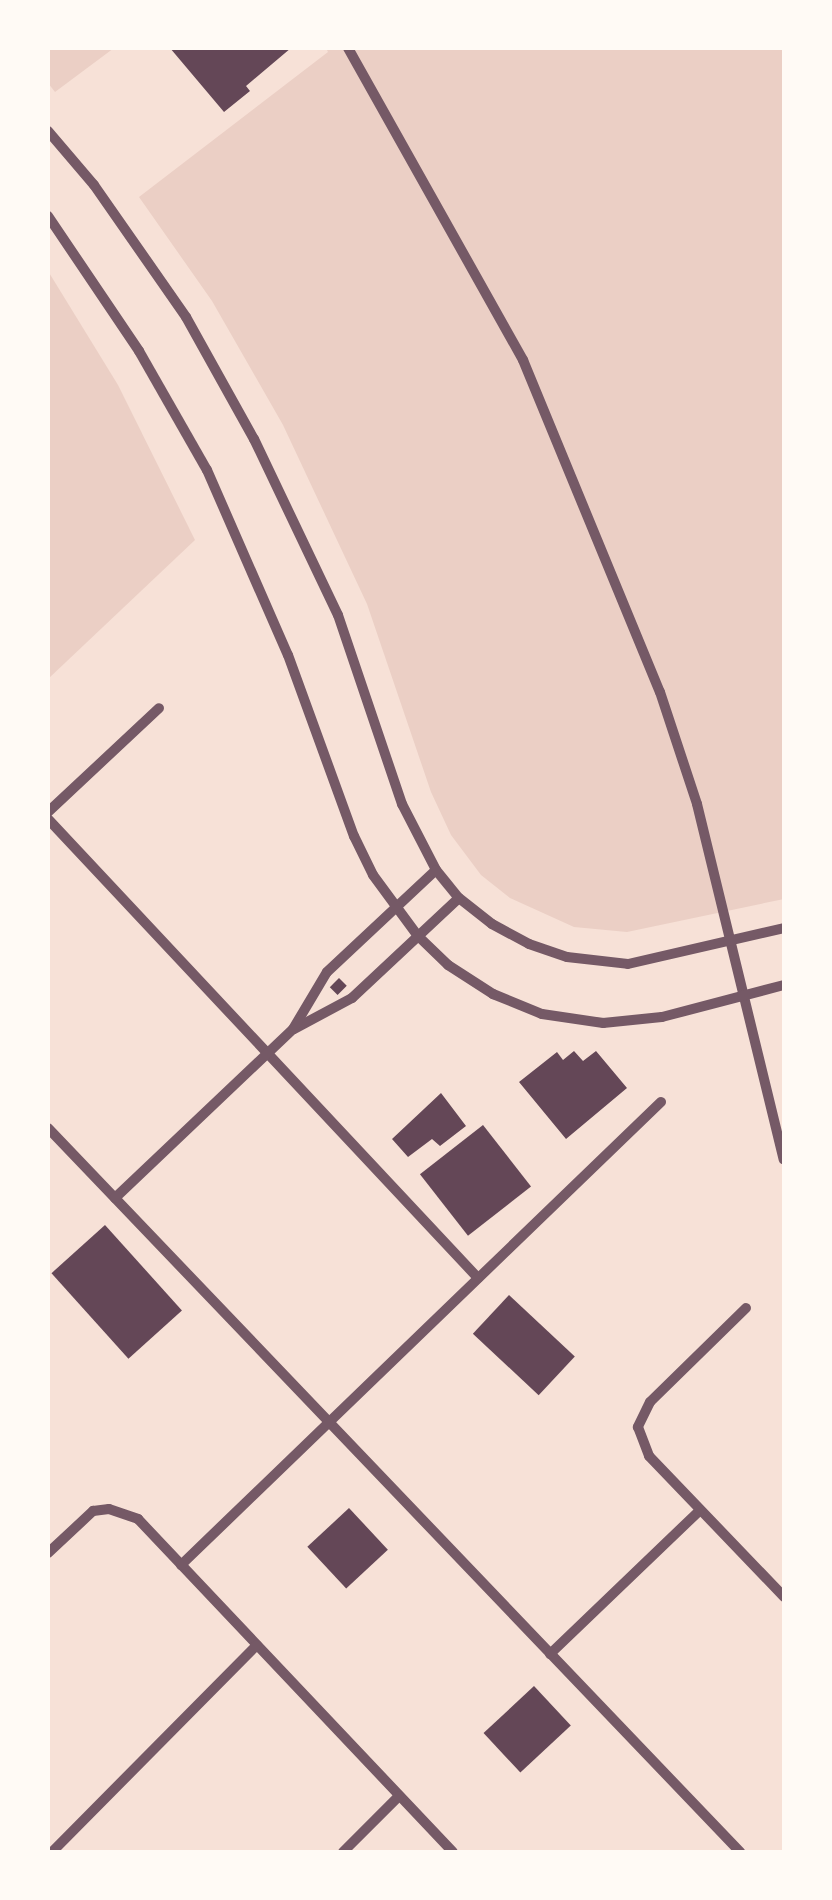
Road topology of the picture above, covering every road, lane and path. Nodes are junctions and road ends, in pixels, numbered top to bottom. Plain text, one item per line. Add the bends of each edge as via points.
1 (348, 48) edge
2 (48, 131) edge
3 (48, 216) edge
4 (160, 708) dead end
5 (48, 816) edge
6 (436, 870) junction
7 (459, 898) junction
8 (395, 909) junction
9 (784, 928) edge
10 (418, 936) junction
11 (732, 942) junction
12 (784, 985) edge
13 (746, 995) junction
14 (294, 1029) junction
15 (268, 1054) junction
16 (661, 1102) dead end
17 (48, 1128) edge
18 (784, 1160) edge
19 (115, 1198) junction
20 (478, 1278) junction
21 (746, 1308) dead end
22 (329, 1422) junction
23 (700, 1510) junction
24 (48, 1553) edge
25 (182, 1565) junction
26 (784, 1596) edge
27 (257, 1645) junction
28 (550, 1654) junction
29 (399, 1796) junction
30 (52, 1852) edge
31 (343, 1852) edge
32 (453, 1852) edge
33 (740, 1852) edge

1 - 11 street via 523,360 660,692
2 - 6 street via 186,318 254,439 338,616 402,804
3 - 8 street via 139,351 207,470 288,655 354,836
4 - 5 street
5 - 15 street
6 - 7 street
6 - 8 street
7 - 10 street
7 - 11 street via 492,924 567,957 628,964
8 - 10 street
8 - 14 street via 328,972
9 - 11 street
10 - 13 street via 493,994 542,1014 604,1023
10 - 14 street via 352,998
11 - 13 street
12 - 13 street
13 - 18 street
14 - 15 street
15 - 19 street
15 - 20 street
16 - 20 street
17 - 19 street
19 - 22 street
20 - 22 street
21 - 23 street via 650,1402 638,1428 648,1456
22 - 25 street
22 - 28 street
23 - 26 street
23 - 28 street
24 - 25 street via 79,1521 108,1508 138,1519
25 - 27 street
27 - 29 street
27 - 30 street
28 - 33 street
29 - 31 street
29 - 32 street

